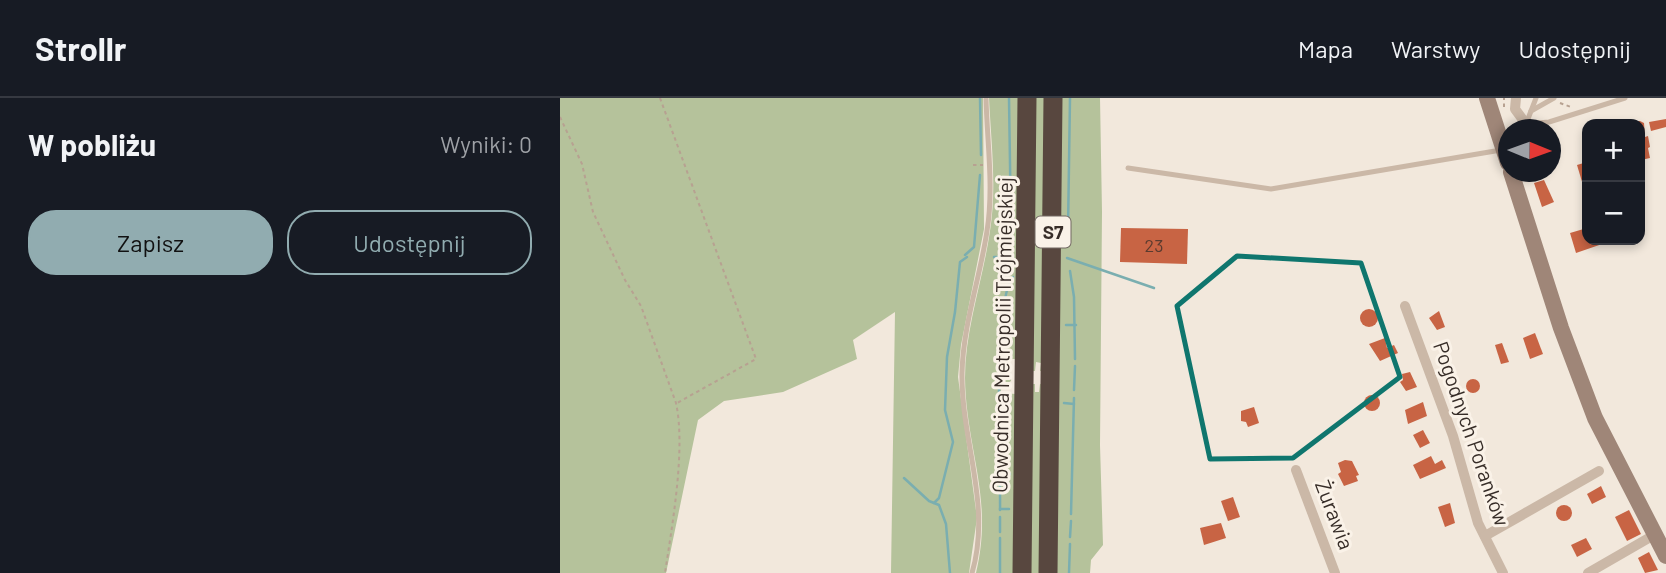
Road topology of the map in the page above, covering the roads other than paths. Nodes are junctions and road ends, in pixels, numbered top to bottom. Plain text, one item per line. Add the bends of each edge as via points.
1 (986, 98) edge
2 (1027, 98) edge
3 (1053, 98) edge
4 (1487, 98) edge
5 (1516, 98) edge
6 (1536, 98) edge
7 (1625, 98) edge
8 (1553, 99) edge
9 (1531, 111) junction
10 (1519, 119) edge
11 (1527, 119) edge
12 (1556, 119) edge
13 (1498, 128) edge
14 (1498, 150) edge
15 (1128, 168) dead end
16 (1514, 182) edge
17 (1405, 306) dead end
18 (1296, 470) dead end
19 (1599, 471) dead end
20 (1654, 535) junction
21 (1485, 536) junction
22 (1666, 556) edge
23 (972, 573) edge
24 (1022, 573) edge
25 (1048, 573) edge
26 (1335, 573) edge
27 (1503, 573) edge
28 (1588, 573) edge

1 - 23 lane via 988,229 962,369 963,405 980,507
2 - 24 highway, Obwodnica Metropolii Trójmiejskiej / S7
3 - 25 highway, S7
4 - 13 main road
5 - 10 street
6 - 9 lane
7 - 12 lane
8 - 9 lane
9 - 11 lane
14 - 15 lane via 1271,189
16 - 20 main road via 1595,418
17 - 21 street, Pogodnych Poranków
18 - 26 street, Żurawia
19 - 21 street
20 - 22 main road
20 - 28 street
21 - 27 street, Pogodnych Poranków

